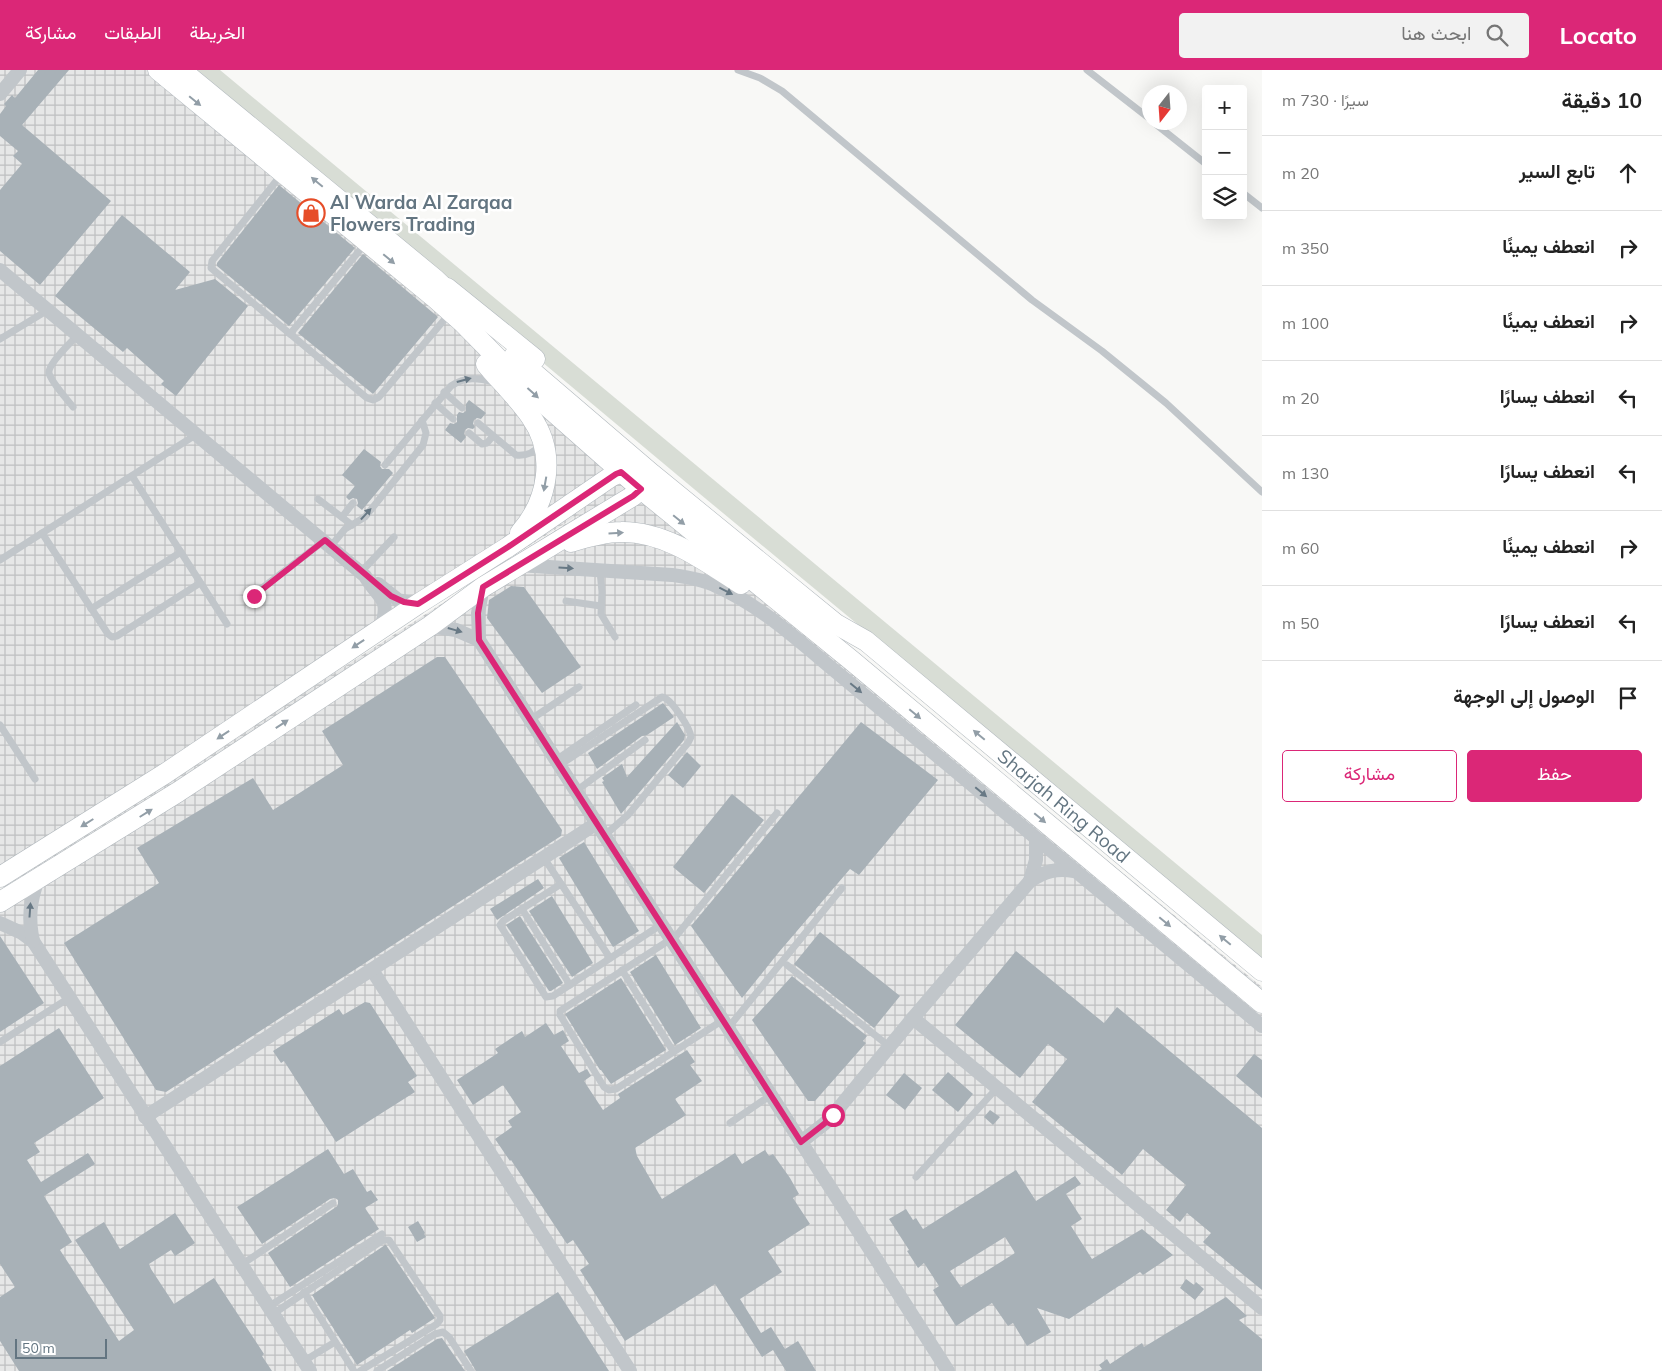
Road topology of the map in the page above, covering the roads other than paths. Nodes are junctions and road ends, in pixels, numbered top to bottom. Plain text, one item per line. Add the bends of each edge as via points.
1 (20, 70) edge
2 (158, 70) edge
3 (181, 70) edge
4 (738, 70) edge
5 (1087, 70) edge
6 (0, 94) edge
7 (1142, 113) edge
8 (1164, 130) edge
9 (1202, 161) edge
10 (283, 173) junction
11 (1247, 196) edge
12 (1262, 208) edge
13 (367, 242) junction
14 (1, 273) edge
15 (435, 280) junction
16 (48, 310) junction
17 (456, 317) junction
18 (290, 334) junction
19 (78, 335) junction
20 (0, 339) edge
21 (504, 385) junction
22 (444, 392) junction
23 (436, 403) junction
24 (73, 407) dead end
25 (462, 408) dead end
26 (454, 419) dead end
27 (422, 420) junction
28 (478, 423) dead end
29 (469, 433) dead end
30 (197, 434) junction
31 (493, 436) junction
32 (542, 440) junction
33 (385, 465) dead end
34 (621, 472) junction
35 (645, 475) junction
36 (132, 476) junction
37 (1262, 492) edge
38 (318, 499) dead end
39 (354, 504) dead end
40 (342, 517) junction
41 (352, 524) junction
42 (42, 533) junction
43 (394, 537) dead end
44 (328, 543) junction
45 (508, 547) junction
46 (181, 552) junction
47 (536, 555) junction
48 (0, 560) edge
49 (518, 565) junction
50 (600, 571) junction
51 (363, 574) junction
52 (200, 583) junction
53 (483, 587) junction
54 (254, 596) dead end
55 (566, 601) dead end
56 (418, 604) junction
57 (601, 606) junction
58 (91, 609) junction
59 (227, 624) dead end
60 (430, 626) junction
61 (380, 630) junction
62 (614, 637) dead end
63 (479, 640) junction
64 (866, 641) junction
65 (851, 660) junction
66 (579, 687) dead end
67 (636, 705) dead end
68 (530, 720) junction
69 (0, 724) edge
70 (645, 740) dead end
71 (558, 762) junction
72 (35, 779) dead end
73 (576, 791) junction
74 (777, 813) dead end
75 (601, 829) junction
76 (1036, 839) junction
77 (544, 858) junction
78 (1074, 871) junction
79 (0, 877) edge
80 (38, 879) junction
81 (1030, 881) junction
82 (561, 884) junction
83 (842, 888) dead end
84 (0, 902) edge
85 (522, 909) junction
86 (0, 923) edge
87 (662, 924) junction
88 (672, 940) junction
89 (33, 942) junction
90 (610, 958) junction
91 (787, 965) dead end
92 (372, 970) junction
93 (622, 970) junction
94 (1262, 971) edge
95 (570, 985) junction
96 (69, 998) junction
97 (1262, 1003) edge
98 (913, 1018) junction
99 (725, 1024) junction
100 (1262, 1026) edge
101 (0, 1042) edge
102 (890, 1047) junction
103 (673, 1051) junction
104 (997, 1088) junction
105 (770, 1095) junction
106 (146, 1117) junction
107 (730, 1122) dead end
108 (801, 1142) junction
109 (916, 1177) dead end
110 (333, 1204) dead end
111 (382, 1234) dead end
112 (241, 1265) junction
113 (304, 1292) junction
114 (1262, 1308) edge
115 (270, 1311) junction
116 (335, 1342) junction
117 (307, 1366) edge
118 (354, 1371) edge
119 (360, 1371) edge
120 (377, 1371) edge
121 (471, 1371) edge
122 (630, 1371) edge
123 (948, 1371) edge

1 - 6 street
2 -> 10 street
15 -> 3 street
4 - 37 lane via 782,91 1032,300 1160,398
5 - 7 lane
8 - 9 lane
10 - 13 street
10 - 18 lane via 210,266
11 - 12 lane
13 -> 17 street
13 - 18 lane
14 - 16 street
15 - 35 street via 525,368
15 - 64 street via 782,565 852,624
16 - 19 street
16 - 20 lane
17 - 18 lane via 373,400
17 - 21 street via 477,354
17 -> 34 street via 531,392
19 - 24 lane via 50,369 51,377
19 - 30 street
22 -> 21 lane via 457,382 472,378
21 - 32 street via 532,418
22 - 23 lane
22 - 25 lane
23 - 26 lane
23 - 27 lane
27 - 33 lane
41 -> 27 lane via 365,517 423,445 426,433
28 - 31 lane
29 - 31 lane via 482,444
30 - 36 lane
30 - 44 street
31 - 32 lane via 512,453 521,456 536,450
32 -> 45 street via 547,468 545,488 529,523
34 - 35 street via 629,470
34 - 45 street
35 - 47 street via 633,496
35 - 64 street via 836,624
35 -> 65 street
36 - 42 lane
36 - 46 lane
38 - 40 lane
39 - 40 lane
40 - 41 lane
41 - 44 lane
42 - 48 lane
42 - 58 lane
43 - 51 lane
44 - 51 street
44 - 54 lane
45 - 56 street
46 - 52 lane
46 - 58 lane
47 - 49 street
47 -> 65 street via 594,535 620,532 658,538 740,583 823,645
49 -> 50 street
49 - 53 street
50 - 57 lane
50 -> 76 street via 693,578 732,594 840,674
51 - 56 street via 398,600
51 - 61 street via 384,600 385,612
52 - 58 lane via 115,637 110,636
52 - 59 lane
53 - 60 street
53 - 63 street via 478,613
55 - 57 lane
56 - 61 street
57 - 62 lane via 602,616
60 -> 63 street via 456,630
80 -> 60 street via 178,792
61 -> 79 street via 166,773
63 - 68 street
94 -> 64 street, Sharjah Ring Road
65 -> 97 street
66 - 68 lane
67 - 71 lane
68 - 71 street
69 - 72 lane
70 - 73 lane
71 - 73 street
71 - 75 lane via 662,697 670,700 690,730 688,743 628,815
73 - 75 street
74 - 88 lane
75 - 77 street
75 - 87 street
76 - 78 street
76 - 81 street via 1036,860
77 - 82 lane
77 - 92 street
78 - 81 street via 1052,870
78 - 100 street
80 - 84 street
89 -> 80 street via 30,904
81 - 98 street
82 - 85 lane
82 - 90 lane
83 - 99 lane
85 - 95 lane
85 - 95 lane via 501,922 502,929 546,997
86 - 89 street
87 - 88 street
87 - 90 lane
88 - 93 lane
88 - 99 street
89 - 96 street
90 - 95 lane
91 - 102 lane
92 - 106 street
92 - 122 street
93 - 103 lane
93 - 103 lane via 559,1013 604,1087 616,1089
96 - 101 lane
96 - 106 street
98 - 102 street
98 - 104 street
99 - 103 lane
99 - 105 street
102 - 108 street via 833,1115
104 - 109 lane
104 - 114 street
105 - 107 lane
105 - 108 street
106 - 112 street
108 - 123 street
110 - 112 lane
111 - 115 lane
112 - 115 street
113 - 115 lane
113 - 116 lane
113 - 119 lane via 383,1240 390,1241 440,1320
115 - 117 street
116 - 117 lane
116 - 118 lane
120 - 121 lane via 439,1332 450,1337

